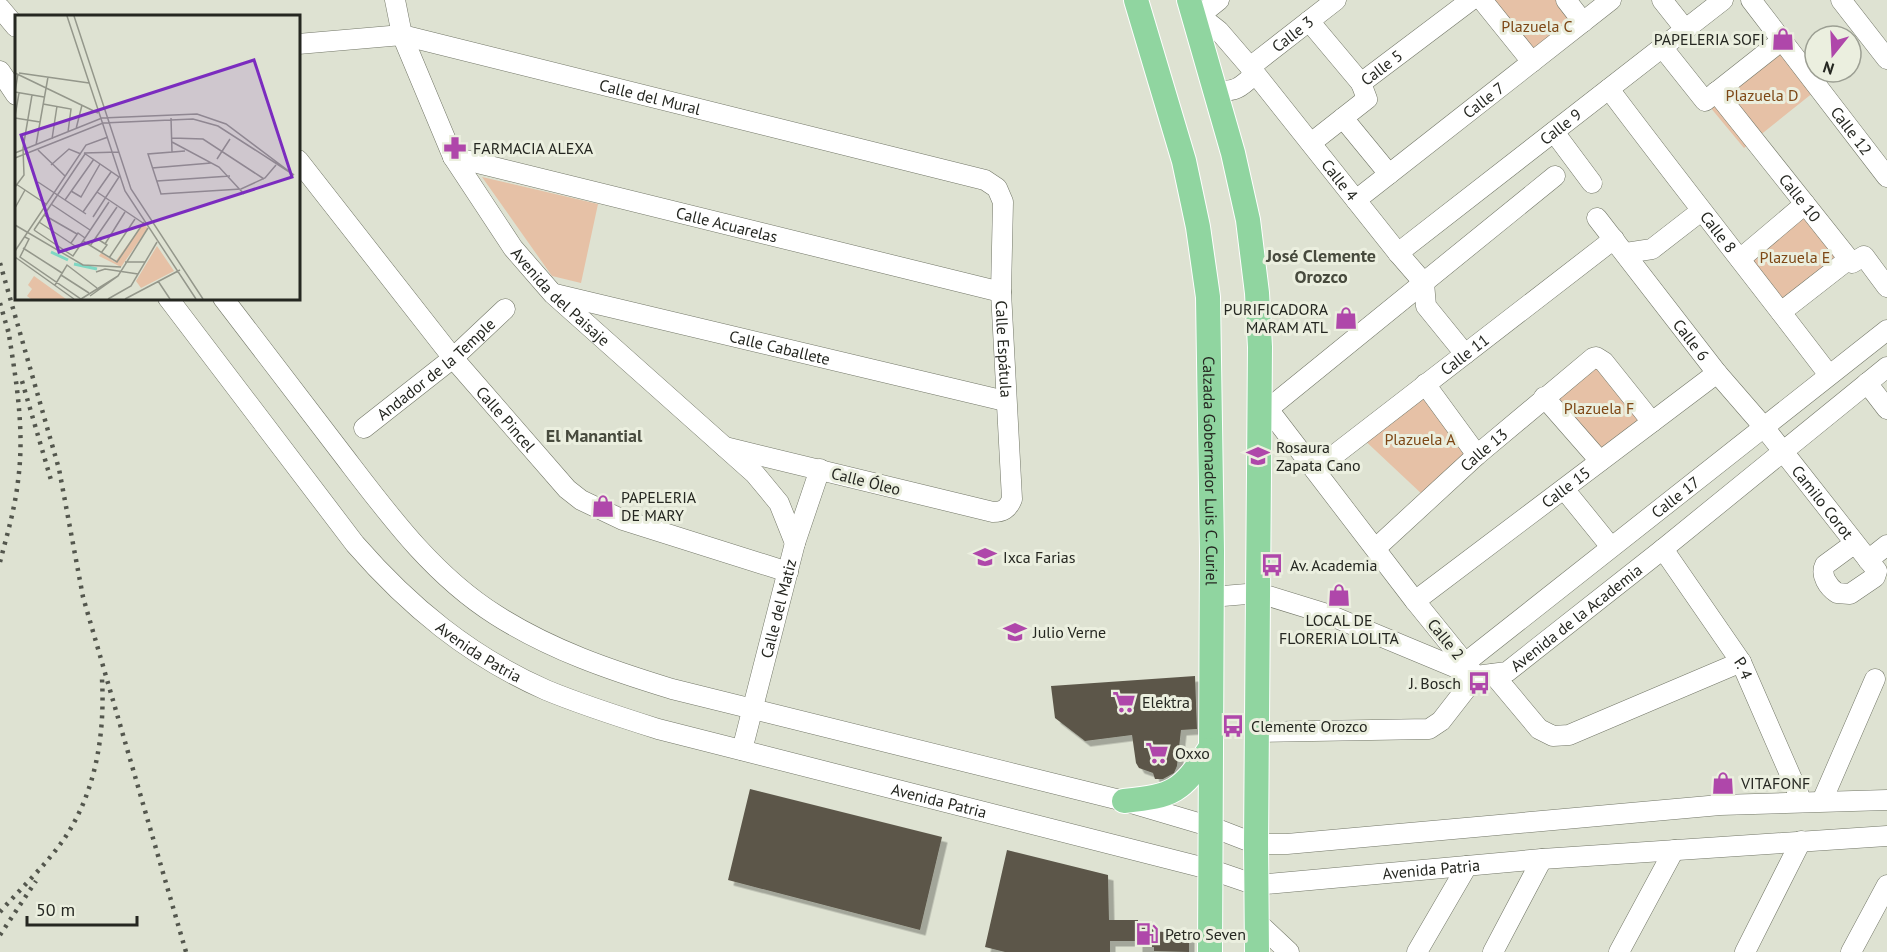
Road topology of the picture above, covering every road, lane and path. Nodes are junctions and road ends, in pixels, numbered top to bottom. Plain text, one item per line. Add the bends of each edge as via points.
1 (395, 0) edge
2 (1136, 0) edge
3 (1219, 0) edge
4 (1336, 0) edge
5 (1471, 0) edge
6 (1482, 0) edge
7 (1566, 0) edge
8 (1611, 0) edge
9 (1662, 0) edge
10 (1723, 0) edge
11 (1751, 0) edge
12 (1841, 0) edge
13 (0, 8) edge
14 (1194, 12) edge
15 (1309, 21) junction
16 (1583, 22) junction
17 (15, 26) edge
18 (1685, 29) junction
19 (402, 35) junction
20 (1781, 41) junction
21 (300, 44) edge
22 (1662, 47) junction
23 (1887, 59) edge
24 (1532, 62) junction
25 (1253, 70) junction
26 (0, 71) edge
27 (1361, 83) junction
28 (1609, 89) junction
29 (1214, 91) junction
30 (15, 94) edge
31 (1711, 96) junction
32 (1343, 118) junction
33 (1554, 132) junction
34 (1311, 143) junction
35 (453, 157) junction
36 (300, 163) edge
37 (1389, 174) junction
38 (1554, 176) dead end
39 (1887, 177) edge
40 (1592, 183) dead end
41 (998, 188) joint
42 (1356, 200) junction
43 (1805, 204) junction
44 (1701, 211) junction
45 (1597, 218) dead end
46 (1620, 246) junction
47 (1398, 253) junction
48 (1740, 259) junction
49 (1849, 259) junction
50 (1424, 283) junction
51 (1887, 287) edge
52 (1001, 292) junction
53 (553, 294) junction
54 (170, 300) edge
55 (225, 300) edge
56 (505, 309) dead end
57 (1781, 312) junction
58 (1887, 330) edge
59 (1465, 354) junction
60 (453, 358) junction
61 (1887, 367) edge
62 (1718, 373) junction
63 (1829, 375) junction
64 (1867, 383) junction
65 (1425, 384) junction
66 (1544, 397) junction
67 (1005, 401) junction
68 (1887, 408) edge
69 (1652, 422) junction
70 (1763, 426) junction
71 (364, 428) dead end
72 (725, 447) junction
73 (1477, 455) junction
74 (1786, 456) junction
75 (1600, 461) junction
76 (820, 469) junction
77 (1315, 470) junction
78 (1564, 489) junction
79 (1006, 509) joint
80 (795, 543) junction
81 (1855, 543) junction
82 (1887, 545) edge
83 (1611, 547) junction
84 (1376, 548) junction
85 (1663, 549) junction
86 (1868, 560) junction
87 (788, 572) junction
88 (1259, 593) junction
89 (1211, 597) junction
90 (1415, 601) junction
91 (1741, 662) junction
92 (1478, 671) junction
93 (1875, 679) dead end
94 (752, 708) junction
95 (1257, 732) junction
96 (742, 750) junction
97 (1209, 750) junction
98 (1887, 800) edge
99 (1124, 801) junction
100 (1822, 801) junction
101 (1802, 802) junction
102 (1212, 827) junction
103 (1887, 836) edge
104 (1801, 841) junction
105 (1256, 844) junction
106 (1674, 850) junction
107 (1542, 859) junction
108 (1467, 866) junction
109 (1209, 869) junction
110 (1256, 885) junction
111 (1887, 885) edge
112 (1257, 922) junction
113 (1210, 952) edge
114 (1257, 952) edge
115 (1289, 952) edge
116 (1417, 952) edge
117 (1493, 952) edge
118 (1619, 952) edge
119 (1745, 952) edge
120 (1851, 952) edge

1 - 19 street, Avenida del Paisaje
2 - 89 main road, Calzada Gobernador Luis C. Curiel via 1184,162 1208,297
3 - 14 street
4 - 15 street, Calle 3
5 - 27 street, Calle 5
6 - 24 street
7 - 16 street
8 - 16 street, Calle 7
9 - 18 street
10 - 18 street, Calle 9
11 - 20 street, Calle 12
12 - 23 street
13 - 17 street
14 - 25 street, Calle 4 via 1219,31
14 - 29 main road
15 - 25 street, Calle 3
15 - 27 street
16 - 24 street, Calle 7
18 - 22 street, Calle 9
19 - 21 street, Calle del Mural
19 - 35 street, Avenida del Paisaje
19 - 41 street, Calle del Mural via 985,180
20 - 31 street
20 - 39 street, Calle 12
22 - 28 street, Calle 9
22 - 31 street, Calle 10
24 - 37 street, Calle 7
25 - 29 street, Calle 3 via 1242,87 1230,92
25 - 34 street, Calle 4
26 - 30 street
27 - 32 street, Calle 5 via 1367,99
28 - 33 street, Calle 9
28 - 44 street, Calle 8
29 - 88 main road via 1248,220 1257,293
31 - 43 street, Calle 10
32 - 34 street, Calle 5
32 - 37 street
33 - 40 street
33 - 47 street, Calle 9
34 - 42 street, Calle 4
35 - 52 street, Calle Acuarelas
35 - 53 street, Avenida del Paisaje via 513,248
36 - 60 street, Calle Pincel
37 - 42 street, Calle 7
38 - 50 street
41 - 52 street, Calle Espátula via 1003,202
42 - 47 street, Calle 4
43 - 48 street
43 - 49 street, Calle 10
44 - 46 street via 1652,249
44 - 48 street, Calle 8
45 - 46 street, Calle 6
46 - 59 street, Calle 11
46 - 62 street, Calle 6
47 - 50 street, Calle 4
48 - 57 street, Calle 8
49 - 51 street via 1852,263 1864,256
49 - 57 street
50 - 59 street, Calle 4 via 1426,306
50 - 77 street, Calle 2 via 1268,409
52 - 67 street, Calle Espátula
53 - 67 street, Calle Caballete
53 - 72 street, Avenida del Paisaje
54 - 96 street, Avenida Patria via 355,544 385,579 453,638 545,689 658,729
55 - 94 street via 386,512 440,572 465,593 529,634 589,662 672,689
56 - 60 street, Andador de la Temple
57 - 63 street, Calle 8
58 - 63 street, Calle 17
59 - 65 street, Calle 11
60 - 71 street, Andador de la Temple
60 - 87 street, Calle Pincel via 567,489 581,500 623,520
61 - 64 street, Avenida de la Academia
62 - 69 street, Calle 15
62 - 70 street, Calle 6
63 - 70 street, Calle 17
64 - 68 street
64 - 74 street, Avenida de la Academia
65 - 73 street
65 - 77 street, Calle 11
66 - 69 street, Calle 13 via 1596,357
66 - 73 street, Calle 13
66 - 75 street
67 - 79 street, Calle Espátula via 1012,499
69 - 75 street, Calle 15
70 - 74 street, Calle 6
70 - 83 street, Calle 17
72 - 76 street, Calle Óleo
72 - 80 street, Avenida del Paisaje via 779,503
73 - 84 street, Calle 13
74 - 81 street, Camilo Corot
74 - 85 street, Avenida de la Academia
75 - 78 street, Calle 15
76 - 79 street, Calle Óleo via 993,512
76 - 80 street, Calle del Matiz
77 - 84 street, Calle 2
78 - 83 street
78 - 90 street, Calle 15
80 - 87 street, Calle del Matiz
81 - 86 street, Camilo Corot
81 - 86 street, Camilo Corot via 1825,565 1824,578 1833,591 1850,594 1875,577 1877,571
82 - 86 street
83 - 92 street, Calle 17
84 - 90 street, Calle 2
85 - 91 street, P. 4
85 - 92 street, Avenida de la Academia via 1507,672
87 - 94 street, Calle del Matiz
88 - 89 street
88 - 92 street via 1327,614
88 - 95 main road
89 - 97 main road, Calzada Gobernador Luis C. Curiel
90 - 92 street, Calle 2
91 - 92 street via 1569,735 1553,736 1539,729
91 - 101 street, P. 4
92 - 95 street, Calle 2 via 1441,721 1429,729
93 - 100 street
94 - 96 street, Calle del Matiz
94 - 99 street
95 - 105 main road
96 - 109 street, Avenida Patria
97 - 99 main road via 1196,770 1170,793
97 - 102 main road, Calzada Gobernador Luis C. Curiel
98 - 100 street
99 - 102 street
100 - 101 street
101 - 105 street via 1720,805
102 - 105 street
102 - 109 main road, Calzada Gobernador Luis C. Curiel
103 - 104 street, Avenida Patria
104 - 106 street, Avenida Patria
104 - 119 street
105 - 110 main road
106 - 107 street, Avenida Patria
106 - 118 street
107 - 108 street, Avenida Patria
107 - 117 street
108 - 110 street, Avenida Patria
108 - 116 street
109 - 110 street, Avenida Patria
109 - 113 main road, Calzada Gobernador Luis C. Curiel
110 - 112 main road
111 - 120 street
112 - 114 main road
112 - 115 street

